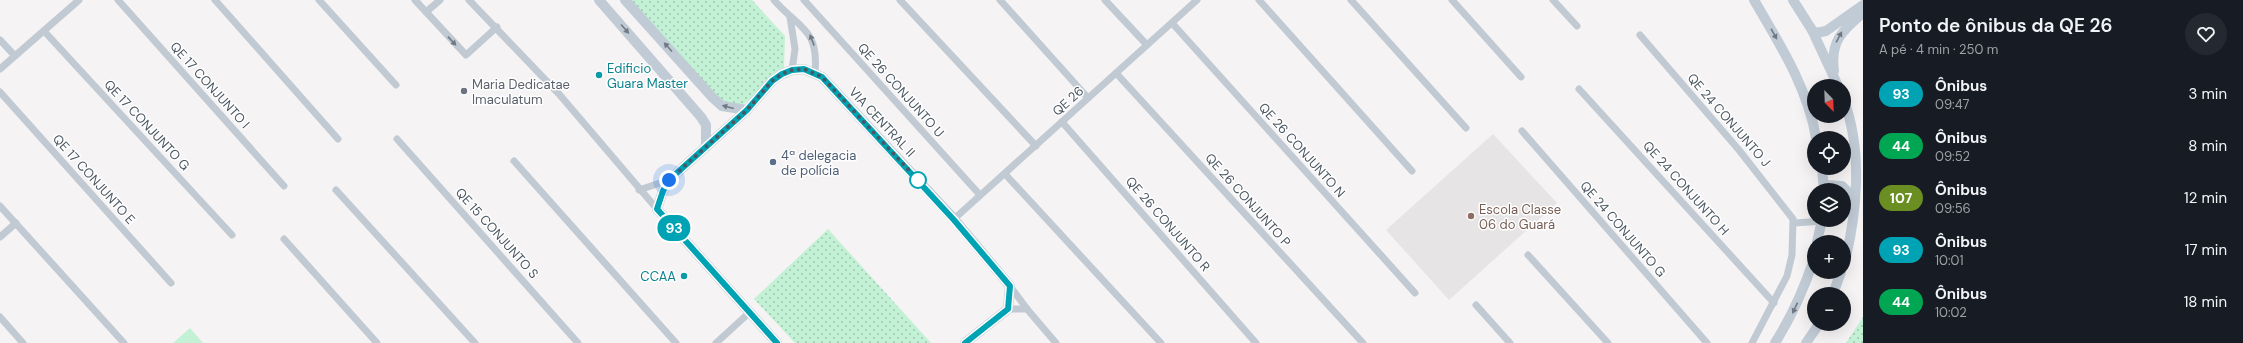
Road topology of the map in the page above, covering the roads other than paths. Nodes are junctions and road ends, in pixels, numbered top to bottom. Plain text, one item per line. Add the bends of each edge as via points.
1 (118, 0) edge
2 (215, 0) edge
3 (319, 0) edge
4 (415, 0) edge
5 (440, 0) edge
6 (469, 0) edge
7 (599, 0) edge
8 (625, 0) edge
9 (775, 0) edge
10 (804, 0) edge
11 (900, 0) edge
12 (1000, 0) edge
13 (1105, 0) edge
14 (1197, 0) edge
15 (1260, 0) edge
16 (1351, 0) edge
17 (1452, 0) edge
18 (1553, 0) edge
19 (1754, 0) edge
20 (1793, 0) edge
21 (74, 1) edge
22 (1863, 5) edge
23 (426, 12) junction
24 (1863, 12) edge
25 (790, 17) junction
26 (1172, 23) junction
27 (1577, 26) dead end
28 (497, 27) junction
29 (1812, 30) junction
30 (44, 31) junction
31 (1640, 35) dead end
32 (0, 40) edge
33 (1147, 45) junction
34 (15, 56) junction
35 (0, 69) edge
36 (792, 70) junction
37 (815, 72) junction
38 (1116, 73) junction
39 (1521, 77) dead end
40 (1835, 79) edge
41 (1836, 79) edge
42 (396, 85) dead end
43 (1579, 89) dead end
44 (0, 92) edge
45 (1088, 98) junction
46 (747, 110) junction
47 (1062, 122) junction
48 (1849, 123) edge
49 (1466, 128) dead end
50 (1522, 131) dead end
51 (1815, 131) edge
52 (338, 139) dead end
53 (397, 139) dead end
54 (1036, 146) junction
55 (706, 147) junction
56 (514, 161) dead end
57 (1412, 171) dead end
58 (1005, 174) junction
59 (669, 180) junction
60 (284, 186) dead end
61 (336, 190) dead end
62 (639, 190) junction
63 (980, 196) junction
64 (1851, 200) edge
65 (0, 206) edge
66 (1855, 208) junction
67 (657, 209) junction
68 (954, 220) junction
69 (1807, 222) edge
70 (16, 223) junction
71 (1795, 223) junction
72 (232, 235) dead end
73 (0, 237) edge
74 (284, 239) dead end
75 (1851, 239) edge
76 (1528, 255) dead end
77 (1807, 278) edge
78 (171, 283) dead end
79 (1010, 286) junction
80 (1415, 293) dead end
81 (1774, 303) junction
82 (1476, 304) dead end
83 (1008, 309) junction
84 (1027, 309) junction
85 (750, 312) junction
86 (0, 317) edge
87 (1814, 331) edge
88 (722, 341) edge
89 (23, 343) edge
90 (124, 343) edge
91 (377, 343) edge
92 (475, 343) edge
93 (578, 343) edge
94 (676, 343) edge
95 (777, 343) edge
96 (965, 343) edge
97 (1056, 343) edge
98 (1161, 343) edge
99 (1256, 343) edge
100 (1363, 343) edge
101 (1510, 343) edge
102 (1608, 343) edge
103 (1707, 343) edge
104 (1752, 343) edge
105 (1775, 343) edge
106 (1806, 343) edge

1 - 60 street, QE 17 CONJUNTO I
2 - 52 street
3 - 42 street
4 - 23 street
5 - 23 street
6 - 28 street
7 -> 55 street via 701,117 706,125
46 -> 8 street via 722,106 712,97
9 - 25 street
10 - 63 street, QE 26 CONJUNTO U
11 - 54 street
12 - 45 street
13 - 33 street
14 - 26 street, QE 26
15 - 57 street
16 - 49 street
17 - 39 street
18 - 27 street
19 -> 51 street via 1798,80
20 - 29 street
21 - 30 street
22 - 29 street via 1826,31 1816,33
23 -> 28 street via 466,55
41 -> 24 street via 1833,59 1838,38
25 - 36 street via 795,48
37 -> 25 street via 814,44 809,32
26 - 33 street, QE 26
26 - 80 street, QE 26 CONJUNTO N
28 - 62 street via 559,94
29 - 40 street
30 - 34 street
30 - 72 street, QE 17 CONJUNTO G
31 - 71 street, QE 24 CONJUNTO J via 1740,150 1789,210
32 - 34 street
33 - 38 street, QE 26
34 - 35 street
36 - 37 street via 804,69
36 - 46 street via 772,81
37 - 68 street, VIA CENTRAL II
38 - 45 street, QE 26
38 - 100 street, QE 26 CONJUNTO P
43 - 81 street, QE 24 CONJUNTO H
44 - 78 street, QE 17 CONJUNTO E
45 - 47 street, QE 26
46 - 55 street
47 - 54 street, QE 26
47 - 99 street, QE 26 CONJUNTO R
48 - 66 street via 1856,182
50 - 103 street, QE 24 CONJUNTO G
53 - 93 street, QE 15 CONJUNTO S
54 - 58 street, QE 26
55 - 59 street
56 - 94 street
58 - 63 street, QE 26
58 - 98 street
59 - 62 street
59 - 67 street
61 - 92 street
62 - 67 street
63 - 68 street, QE 26
64 - 66 street
65 - 70 street
66 - 75 street
67 - 85 street
68 - 79 street, VIA CENTRAL II
69 - 71 street
70 - 73 street
70 - 90 street
71 - 81 street via 1790,265
74 - 91 street
76 - 102 street
77 -> 105 street
79 - 83 street
79 - 84 street
81 - 104 street
82 - 101 street
83 - 84 street
83 - 96 street
84 - 97 street
85 - 88 street
85 - 95 street
86 - 89 street
87 - 106 street

